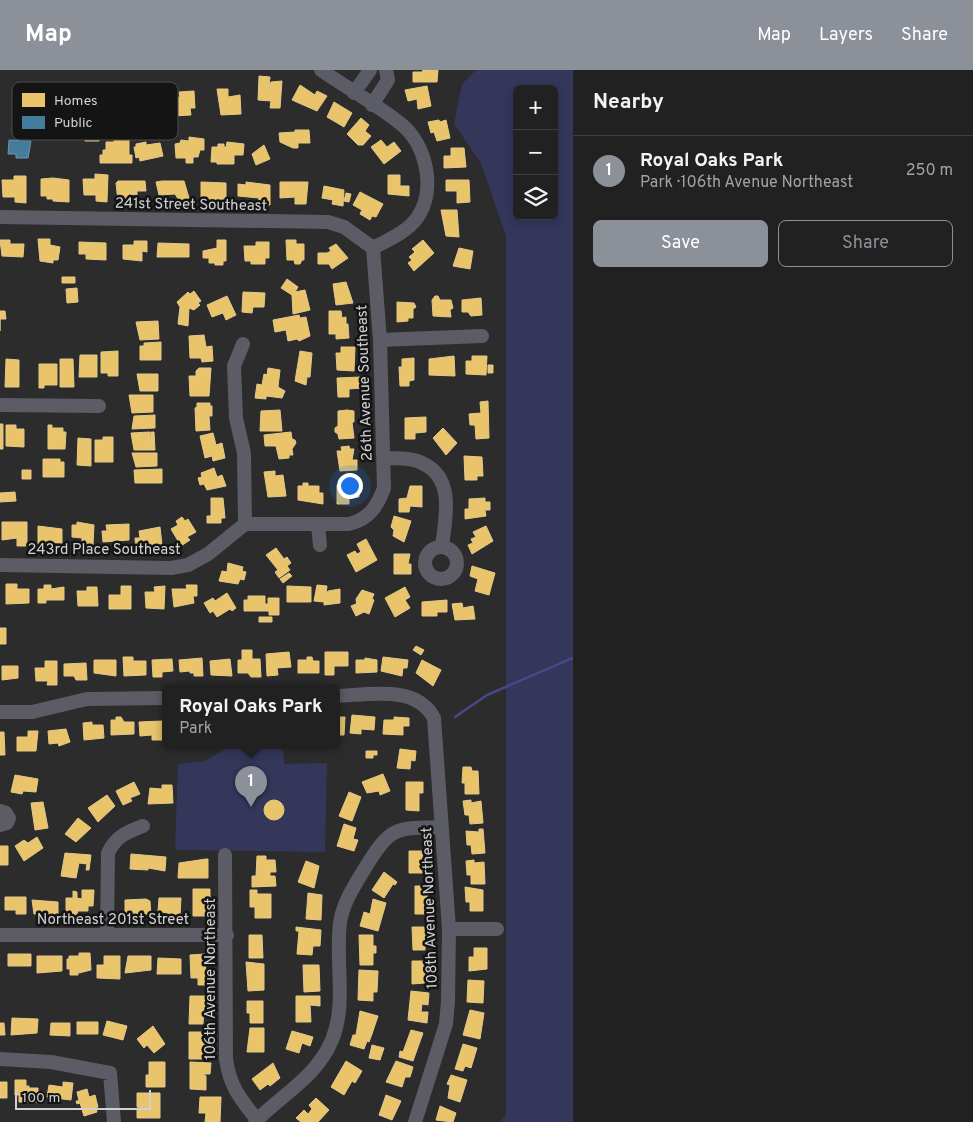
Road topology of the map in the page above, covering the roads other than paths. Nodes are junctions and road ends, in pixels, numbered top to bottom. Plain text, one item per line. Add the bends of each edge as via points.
1 (321, 70) edge
2 (370, 70) edge
3 (386, 70) edge
4 (354, 93) junction
5 (372, 104) junction
6 (0, 217) edge
7 (373, 248) junction
8 (482, 336) dead end
9 (380, 340) junction
10 (243, 344) dead end
11 (0, 405) edge
12 (99, 406) dead end
13 (384, 458) junction
14 (245, 524) junction
15 (318, 525) junction
16 (320, 545) dead end
17 (442, 547) dead end
18 (0, 565) edge
19 (340, 696) edge
20 (162, 698) edge
21 (0, 712) edge
22 (0, 811) edge
23 (0, 826) edge
24 (143, 826) dead end
25 (442, 827) junction
26 (225, 855) dead end
27 (449, 929) junction
28 (497, 929) dead end
29 (0, 935) edge
30 (107, 935) junction
31 (226, 935) junction
32 (0, 1060) edge
33 (256, 1121) edge
34 (114, 1122) edge
35 (414, 1122) edge

1 - 4 street
2 - 4 street
3 - 5 street via 388,80
4 - 5 street
5 - 7 street via 402,124 418,143 427,182 426,201 417,218 398,235
6 - 7 street, 241st Street Southeast via 328,222 344,227
7 - 9 street, 26th Avenue Southeast
8 - 9 street
9 - 13 street, 26th Avenue Southeast
10 - 14 street via 234,366 236,418 244,453
11 - 12 street
13 - 15 street, 26th Avenue Southeast via 384,488 371,514 349,524
13 - 17 street via 422,462 444,484
14 - 15 street
14 - 18 street, 243rd Place Southeast via 208,554 188,565 171,568
15 - 16 street
19 - 25 street, 108th Avenue Northeast via 412,697 430,711 434,718
20 - 21 street via 87,699 32,712
22 - 23 street via 9,818
24 - 30 street via 122,834 108,853
25 - 27 street, 108th Avenue Northeast
25 - 33 street via 406,828 390,833 369,861 352,889 340,923 339,1022 332,1041 303,1082
26 - 31 street, 106th Avenue Northeast
27 - 28 street
27 - 35 street, 108th Avenue Northeast via 446,1024
29 - 30 street, Northeast 201st Street
30 - 31 street, Northeast 201st Street
31 - 33 street, 106th Avenue Northeast via 228,1078
32 - 34 street via 51,1062 110,1073

